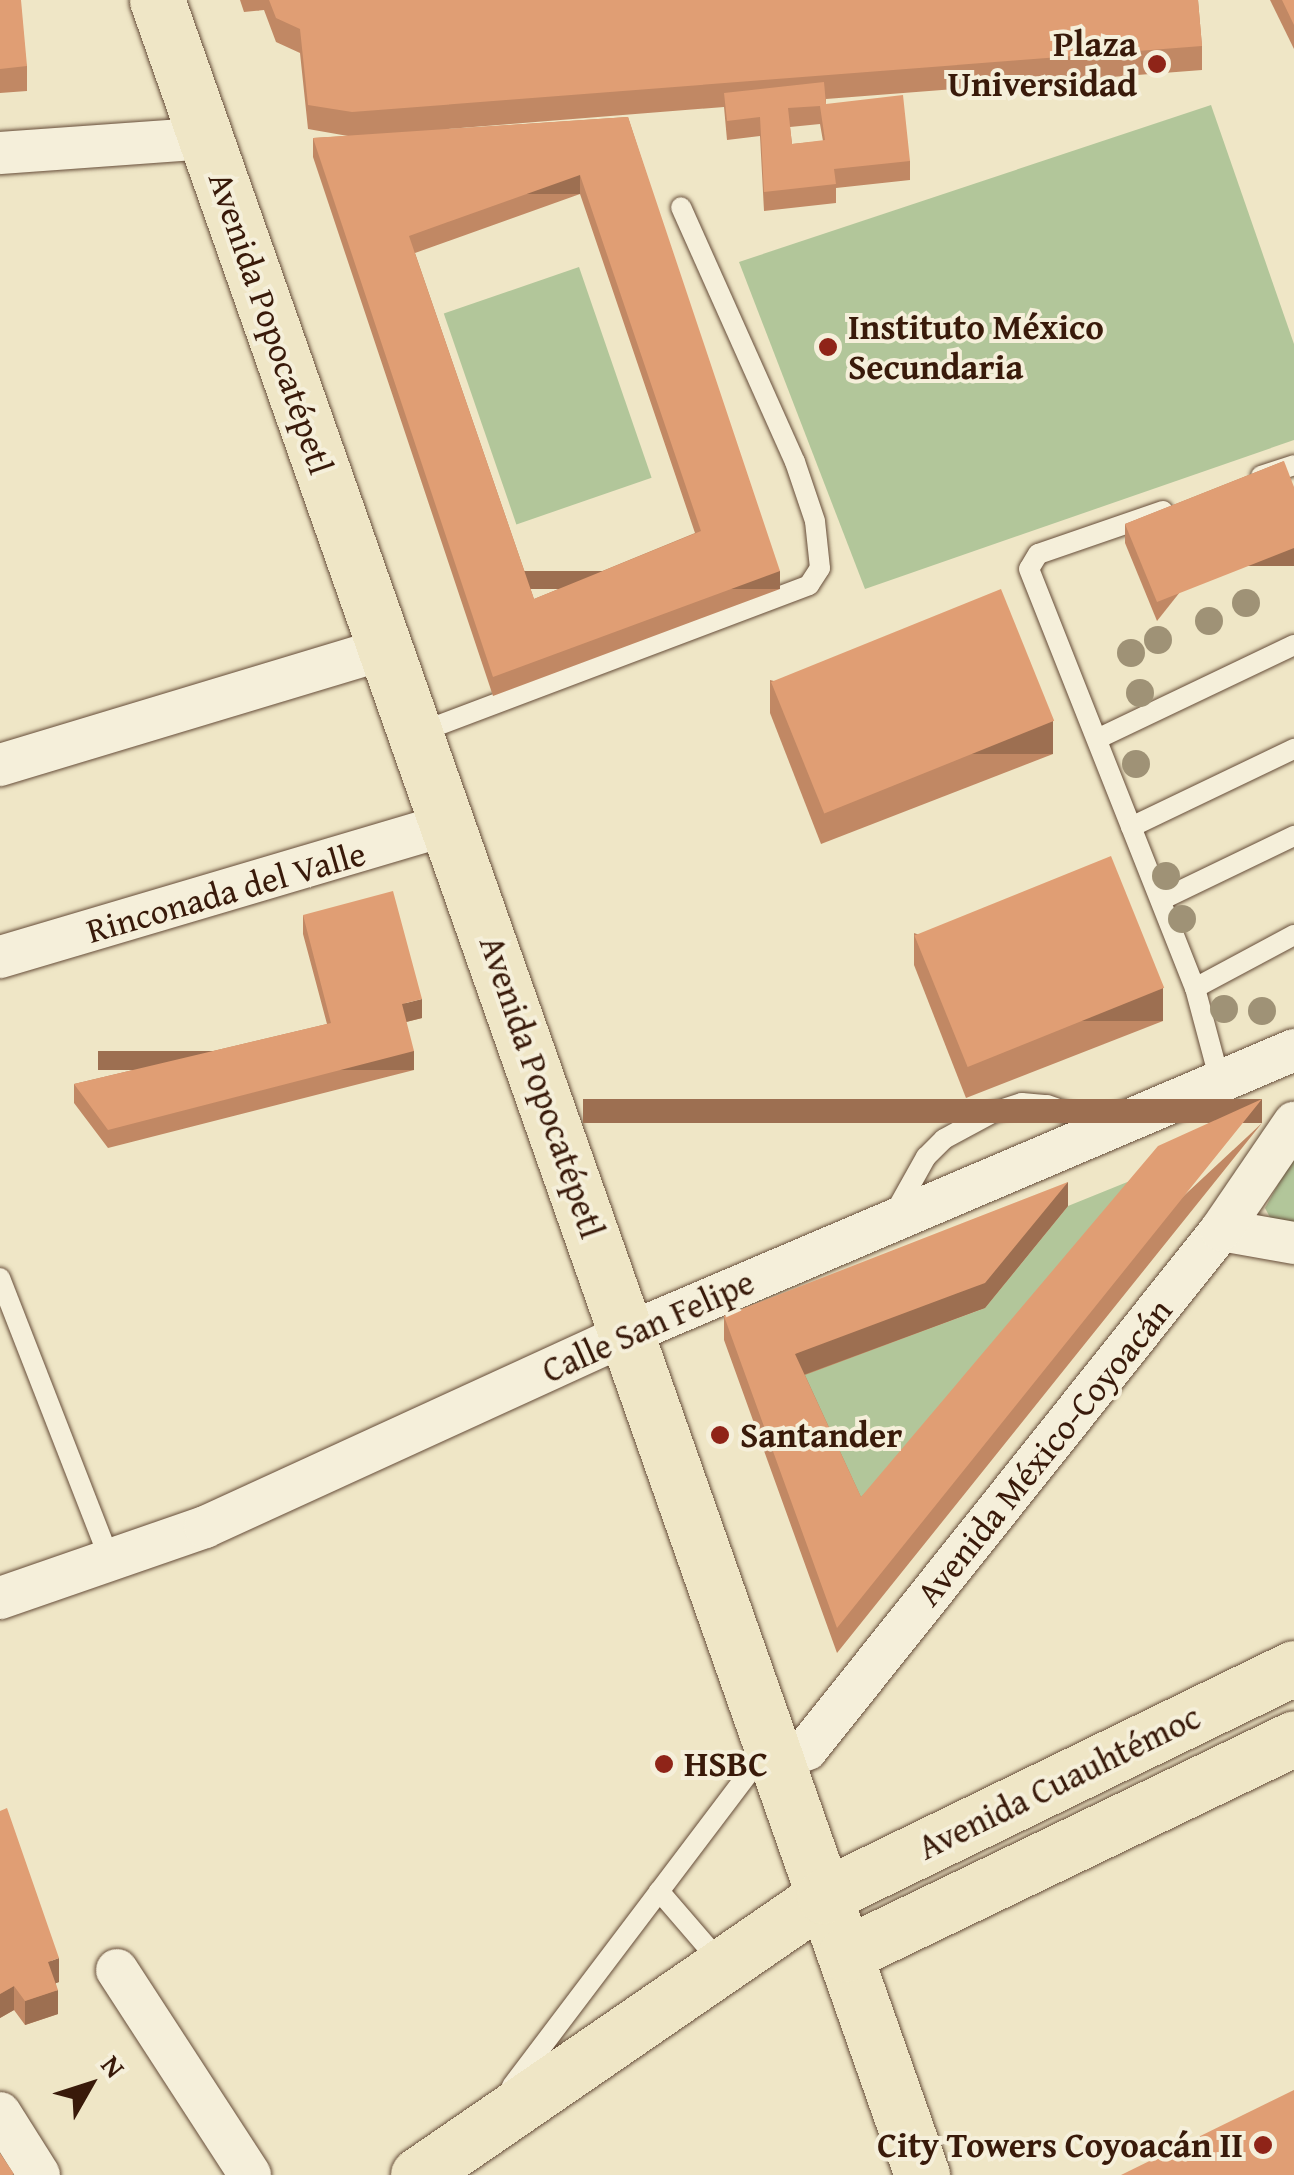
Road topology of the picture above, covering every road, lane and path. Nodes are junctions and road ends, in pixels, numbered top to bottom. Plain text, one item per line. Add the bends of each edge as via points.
1 (157, 0) edge
2 (207, 138) junction
3 (0, 153) edge
4 (682, 206) dead end
5 (1294, 465) edge
6 (1239, 484) edge
7 (1184, 503) edge
8 (1294, 644) edge
9 (384, 649) junction
10 (416, 734) junction
11 (1097, 739) junction
12 (1294, 748) edge
13 (0, 765) edge
14 (451, 823) junction
15 (1132, 826) junction
16 (1294, 836) edge
17 (1161, 900) junction
18 (1294, 936) edge
19 (0, 958) edge
20 (1195, 988) junction
21 (1294, 1050) edge
22 (1220, 1081) junction
23 (1294, 1123) edge
24 (1111, 1128) junction
25 (892, 1221) junction
26 (1222, 1230) junction
27 (1294, 1243) edge
28 (0, 1278) edge
29 (626, 1334) junction
30 (110, 1560) junction
31 (0, 1598) edge
32 (1294, 1668) edge
33 (1294, 1738) edge
34 (773, 1752) junction
35 (1083, 1814) dead end
36 (659, 1891) junction
37 (836, 1928) junction
38 (722, 1964) junction
39 (117, 1970) dead end
40 (0, 2113) edge
41 (447, 2162) edge
42 (39, 2175) edge
43 (250, 2175) edge
44 (922, 2175) edge

1 - 2 main road, Avenida Popocatépetl
2 - 3 street
2 - 9 main road, Avenida Popocatépetl
4 - 10 lane via 794,462 815,521 820,568 809,585
5 - 6 lane
7 - 11 lane via 1032,560 1029,569
8 - 11 lane
9 - 10 main road, Avenida Popocatépetl
9 - 13 street
10 - 14 main road, Avenida Popocatépetl
11 - 15 lane
12 - 15 lane
14 - 19 street, Rinconada del Valle
14 - 29 main road, Avenida Popocatépetl
15 - 17 lane
16 - 17 lane
17 - 20 lane
18 - 20 lane
20 - 22 lane
21 - 22 street, Calle San Felipe
22 - 24 street, Calle San Felipe
23 - 26 street, Avenida México-Coyoacán
24 - 25 street, Calle San Felipe
24 - 25 lane via 1047,1105 1022,1103 994,1112 944,1139 926,1157
25 - 29 street, Calle San Felipe
26 - 27 street
26 - 34 street, Avenida México-Coyoacán via 807,1749
28 - 30 lane
29 - 30 street, Calle San Felipe via 205,1527
29 - 34 main road, Avenida Popocatépetl
30 - 31 street, Calle San Felipe
32 - 37 main road, Avenida Cuauhtémoc
33 - 37 main road, Avenida Cuauhtémoc
34 - 36 lane
34 - 37 main road, Avenida Popocatépetl
35 - 37 lane
36 - 38 lane
36 - 41 lane
37 - 38 main road
37 - 44 main road, Avenida Popocatépetl
38 - 41 main road
39 - 43 street
40 - 42 street

